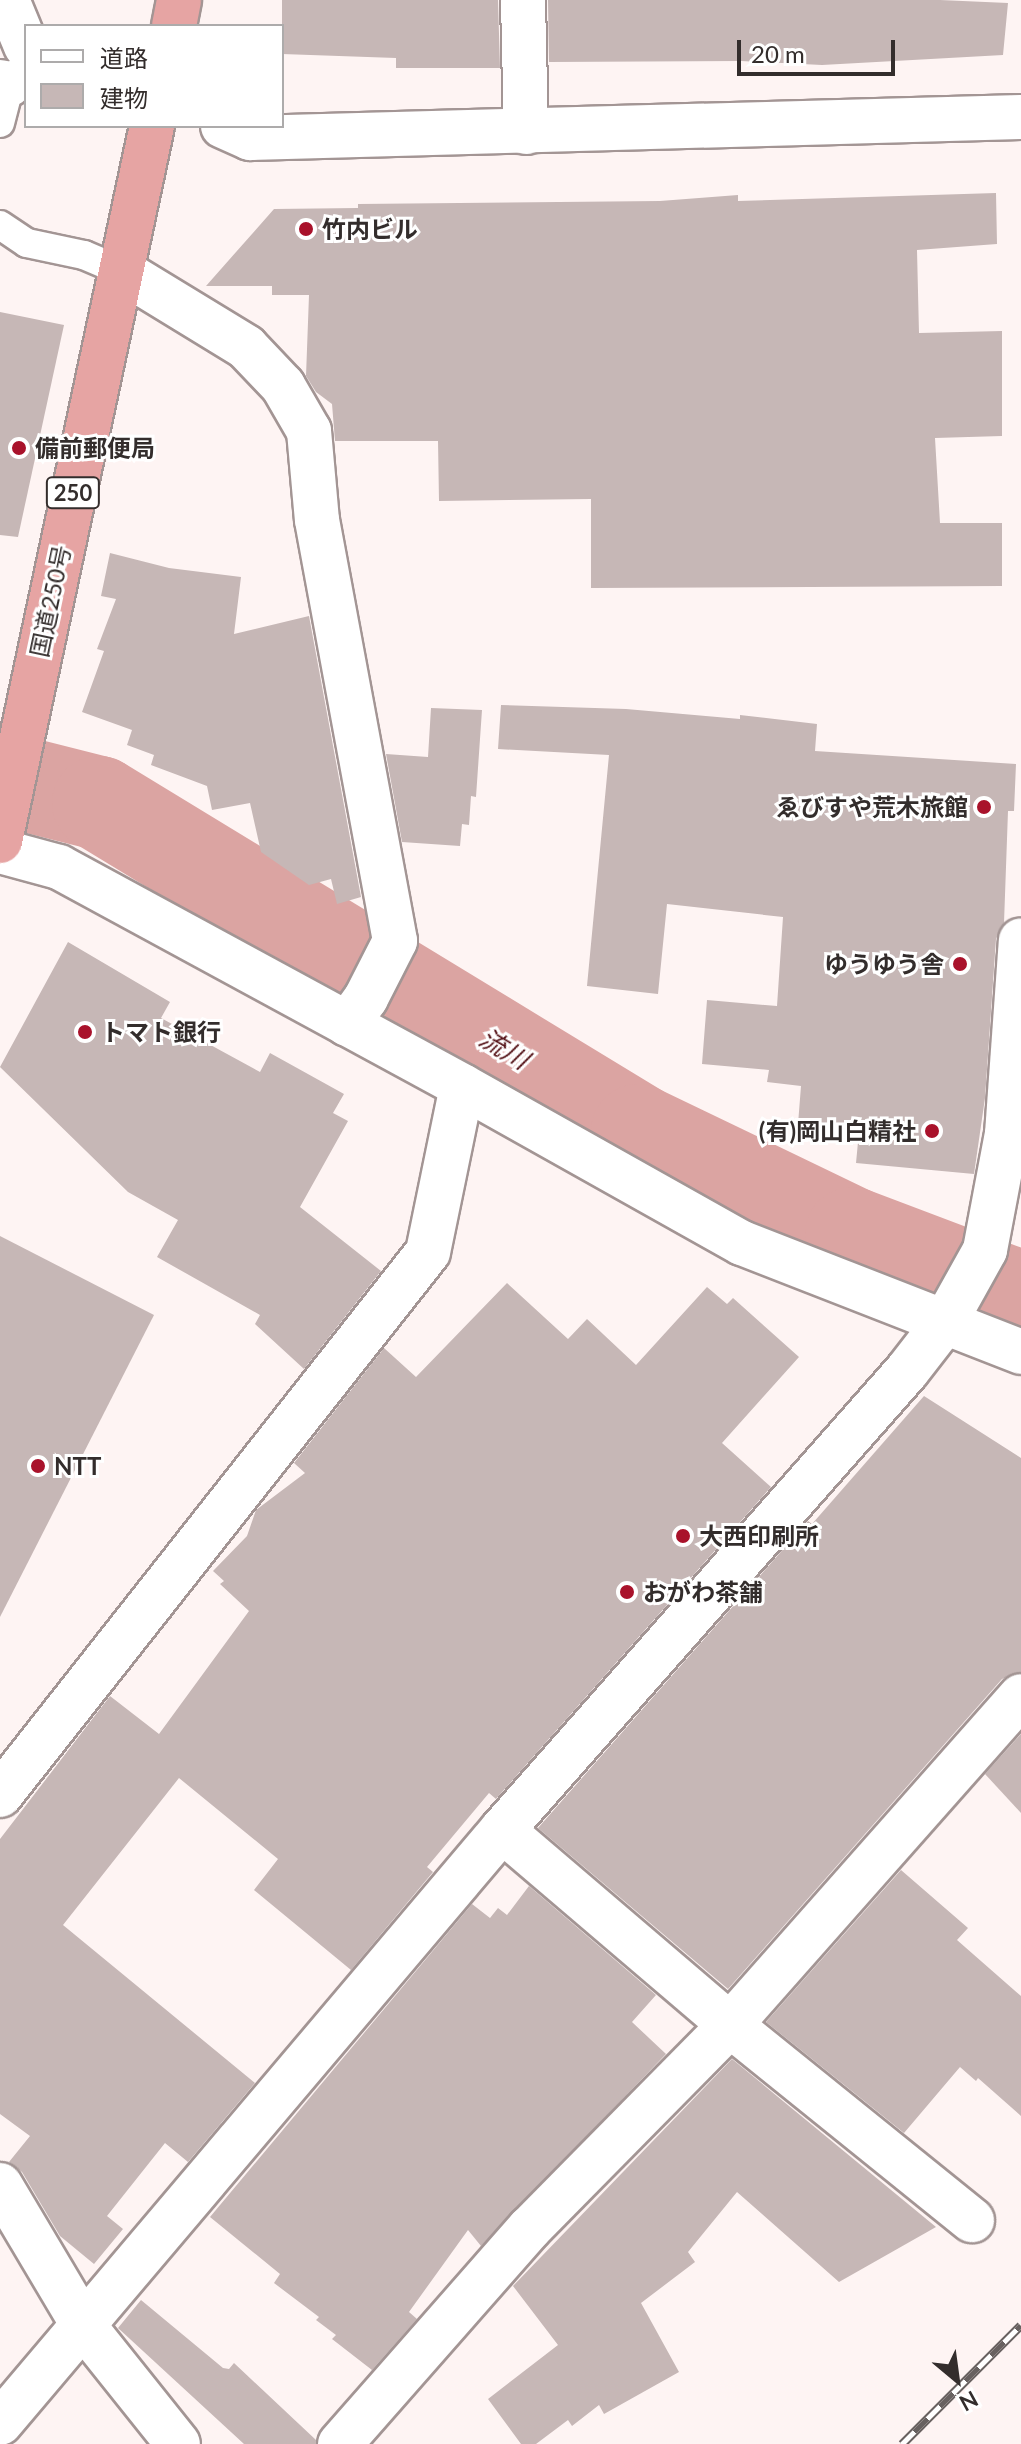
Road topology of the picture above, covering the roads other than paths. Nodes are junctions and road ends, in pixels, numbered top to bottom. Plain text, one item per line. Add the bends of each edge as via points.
1 (7, 0) edge
2 (179, 0) edge
3 (523, 0) edge
4 (174, 24) edge
5 (12, 80) edge
6 (1021, 117) edge
7 (152, 128) edge
8 (228, 128) edge
9 (526, 132) junction
10 (0, 225) edge
11 (120, 270) junction
12 (2, 836) edge
13 (1021, 941) edge
14 (356, 1011) junction
15 (462, 1086) junction
16 (951, 1313) junction
17 (1021, 1352) edge
18 (1021, 1696) edge
19 (0, 1795) edge
20 (502, 1830) junction
21 (730, 2025) junction
22 (0, 2185) edge
23 (972, 2220) dead end
24 (83, 2325) junction
25 (0, 2423) edge
26 (178, 2444) edge
27 (340, 2444) edge

1 - 5 street
2 - 4 highway
3 - 9 street
6 - 9 street
7 - 11 highway, 国道250号 / 250
8 - 9 street via 250,138
10 - 11 lane via 27,243 84,255
11 - 12 highway, 国道250号 / 250
11 - 14 street via 246,347 283,386 309,431 317,520 395,941
12 - 14 street
13 - 16 street via 1007,1134 985,1250
14 - 15 street
15 - 16 street via 742,1243
15 - 19 street via 428,1252
16 - 17 street
16 - 20 street via 907,1371
18 - 21 street
20 - 21 street
20 - 24 street
21 - 23 street
21 - 27 street via 530,2228
22 - 24 street
24 - 25 street
24 - 26 street

